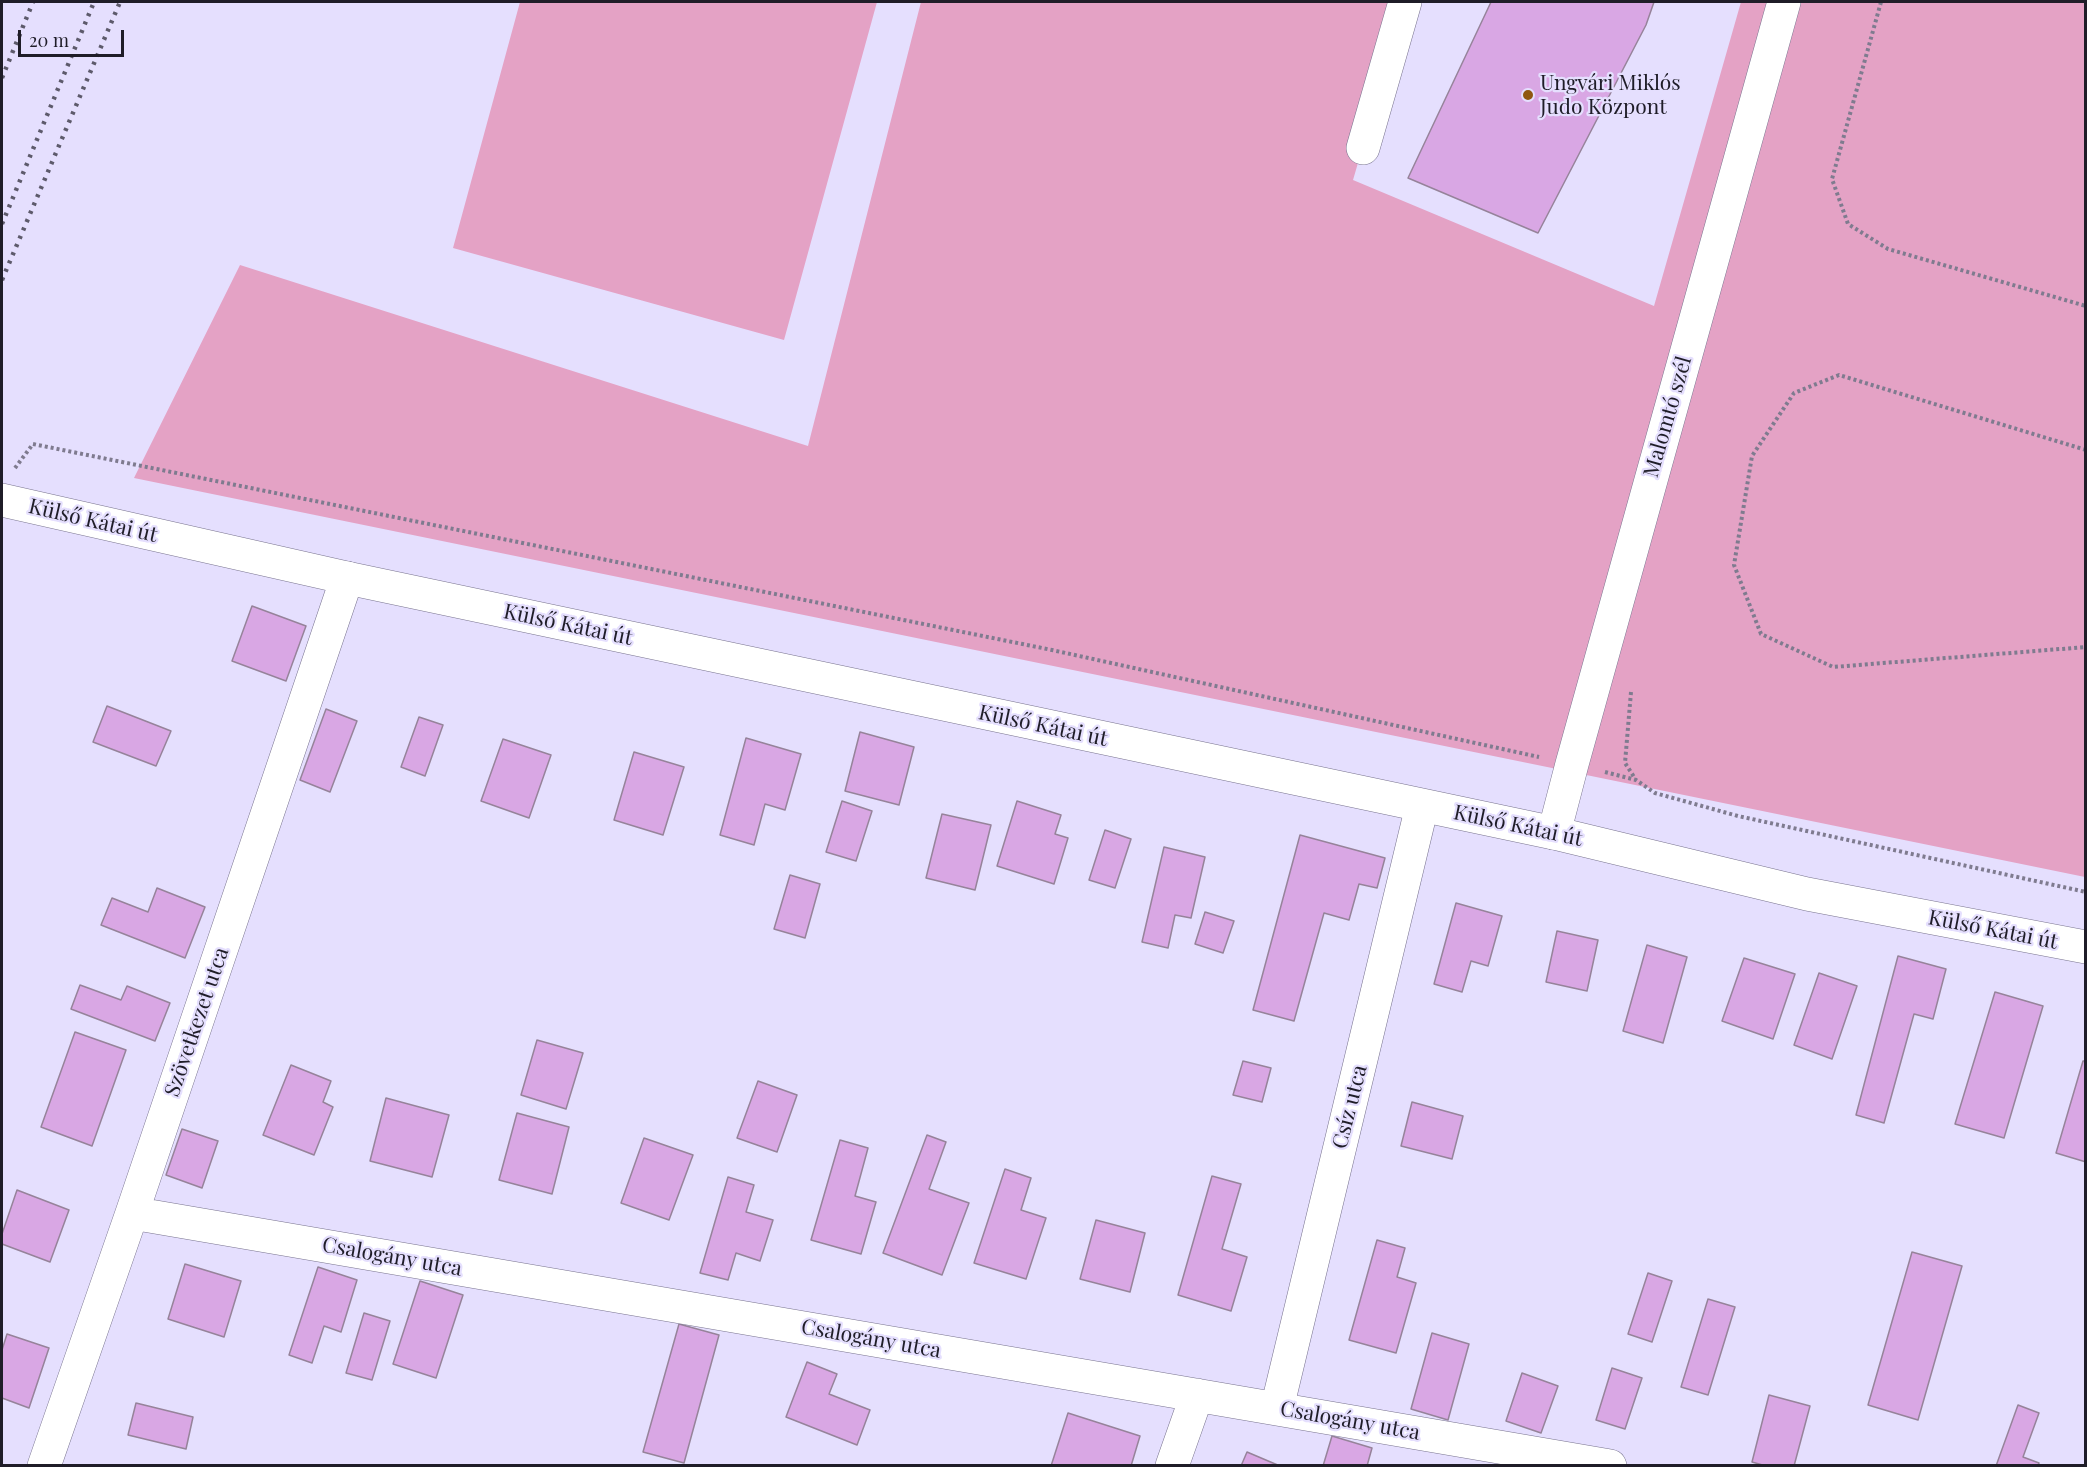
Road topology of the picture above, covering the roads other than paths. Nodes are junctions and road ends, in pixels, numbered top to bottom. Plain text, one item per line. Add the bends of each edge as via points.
1 (1405, 2) edge
2 (1784, 2) edge
3 (1363, 148) dead end
4 (2, 500) edge
5 (346, 578) junction
6 (1422, 806) junction
7 (1554, 833) junction
8 (2085, 947) edge
9 (132, 1213) junction
10 (1197, 1395) junction
11 (1277, 1408) junction
12 (44, 1466) edge
13 (1172, 1466) edge
14 (1610, 1466) edge

1 - 3 street
2 - 7 street, Malomtó szél
4 - 5 street, Külső Kátai út
5 - 6 street, Külső Kátai út
5 - 9 street, Szövetkezet utca
6 - 7 street, Külső Kátai út
6 - 11 street, Csíz utca
7 - 8 street, Külső Kátai út via 1807,894
9 - 10 street, Csalogány utca
9 - 12 street, Szövetkezet utca
10 - 11 street, Csalogány utca
10 - 13 street
11 - 14 street, Csalogány utca

